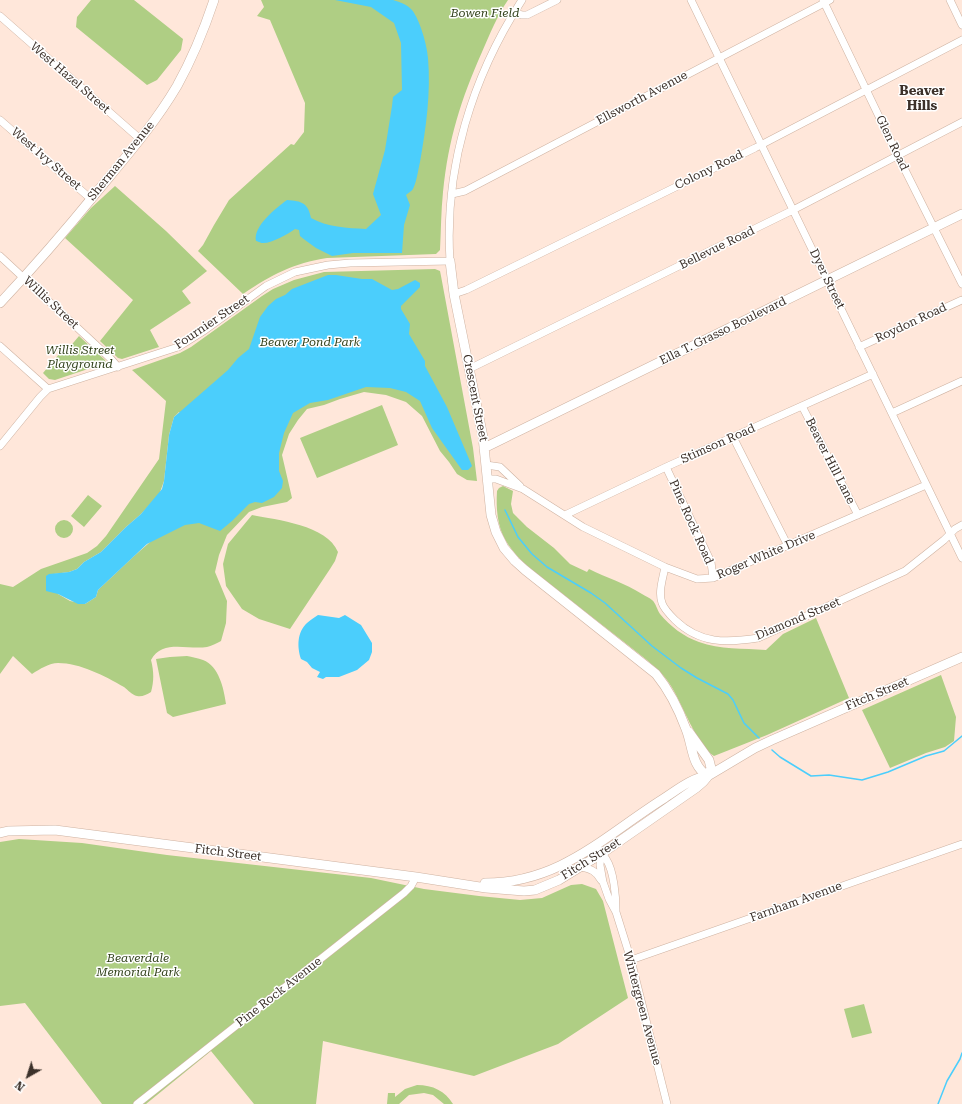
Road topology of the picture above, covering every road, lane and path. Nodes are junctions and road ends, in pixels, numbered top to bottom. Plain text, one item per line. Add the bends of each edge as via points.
1 (214, 0) edge
2 (522, 0) edge
3 (557, 0) edge
4 (691, 0) edge
5 (950, 0) edge
6 (826, 1) edge
7 (514, 13) junction
8 (0, 16) edge
9 (962, 25) edge
10 (962, 40) edge
11 (720, 58) junction
12 (866, 90) junction
13 (0, 120) edge
14 (962, 122) edge
15 (140, 139) junction
16 (761, 144) junction
17 (898, 156) junction
18 (452, 194) junction
19 (91, 199) junction
20 (793, 210) junction
21 (962, 214) edge
22 (934, 227) junction
23 (0, 256) edge
24 (450, 261) junction
25 (24, 278) junction
26 (827, 281) junction
27 (962, 284) edge
28 (454, 294) junction
29 (962, 300) edge
30 (0, 304) edge
31 (0, 346) edge
32 (860, 347) junction
33 (118, 367) junction
34 (470, 369) junction
35 (873, 374) junction
36 (962, 382) edge
37 (48, 389) junction
38 (802, 406) junction
39 (892, 413) junction
40 (734, 437) junction
41 (0, 446) edge
42 (484, 448) junction
43 (486, 465) junction
44 (666, 467) junction
45 (487, 479) junction
46 (926, 485) junction
47 (523, 489) junction
48 (565, 515) junction
49 (858, 515) junction
50 (962, 525) edge
51 (950, 534) junction
52 (788, 546) junction
53 (962, 558) edge
54 (665, 567) junction
55 (713, 578) junction
56 (962, 657) edge
57 (687, 730) junction
58 (708, 776) junction
59 (0, 833) edge
60 (962, 844) edge
61 (599, 850) junction
62 (581, 867) junction
63 (416, 877) junction
64 (603, 882) junction
65 (456, 883) junction
66 (616, 912) junction
67 (631, 960) junction
68 (137, 1104) edge
69 (667, 1104) edge

1 - 15 main road, Sherman Avenue via 196,50 184,74
2 - 7 street, Crescent Street
3 - 7 street via 527,15
4 - 11 street, Dyer Street
5 - 9 street
6 - 11 street, Ellsworth Avenue
6 - 12 street, Glen Road
7 - 18 street, Crescent Street via 496,44 475,92 456,160
8 - 15 street, West Hazel Street
10 - 12 street, Colony Road
11 - 16 street, Dyer Street
11 - 18 street, Ellsworth Avenue via 464,191
12 - 16 street, Colony Road
12 - 17 street, Glen Road
13 - 19 street, West Ivy Street
14 - 17 street, Bellevue Road
15 - 19 main road, Sherman Avenue
16 - 20 street, Dyer Street
16 - 28 street, Colony Road
17 - 20 street, Bellevue Road
17 - 22 street, Glen Road
18 - 24 street, Crescent Street
19 - 25 main road, Sherman Avenue
20 - 26 street, Dyer Street
20 - 34 street, Bellevue Road
21 - 22 main road, Ella T. Grasso Boulevard
22 - 26 main road, Ella T. Grasso Boulevard
22 - 27 street, Glen Road
23 - 25 street, Willis Street
24 - 28 main road, Crescent Street
24 - 33 street, Fournier Street via 350,263 295,272 266,286 178,347
25 - 30 main road, Sherman Avenue
25 - 33 street, Willis Street
26 - 32 street, Dyer Street
26 - 42 main road, Ella T. Grasso Boulevard
28 - 34 main road, Crescent Street
29 - 32 street, Roydon Road
31 - 37 street
32 - 35 street, Dyer Street
33 - 37 street, Fournier Street
34 - 42 main road, Crescent Street
35 - 38 street, Stimson Road
35 - 39 street, Dyer Street
36 - 39 street
37 - 41 street
38 - 40 street, Stimson Road
38 - 49 street, Beaver Hill Lane
39 - 46 street, Dyer Street
40 - 44 street, Stimson Road
40 - 52 street
42 - 43 main road, Crescent Street
43 - 45 main road, Crescent Street
43 - 47 street, Roger White Drive via 495,465 503,469
44 - 48 street, Stimson Road
44 - 55 street, Pine Rock Road via 711,562
45 - 47 street, Roger White Drive via 496,479
45 - 57 main road, Crescent Street via 493,524 510,555 530,575 656,674 670,694
46 - 49 street, Roger White Drive
46 - 51 street, Dyer Street
47 - 48 street, Roger White Drive
48 - 54 street, Roger White Drive
49 - 52 street, Roger White Drive
50 - 51 street, Diamond Street
51 - 53 street, Dyer Street
51 - 54 street, Diamond Street via 905,571 758,638 734,641 719,641 698,635 680,625 669,614 662,604
52 - 55 street, Roger White Drive
54 - 55 street, Roger White Drive via 697,579
56 - 58 main road, Fitch Street via 772,740
57 - 58 main road, Crescent Street via 697,767
57 - 58 main road, Crescent Street via 709,760 711,768
58 - 61 main road, Fitch Street via 698,777 653,805
59 - 63 main road, Fitch Street via 55,830
60 - 67 street, Farnham Avenue
61 - 62 main road, Fitch Street
61 - 64 street, Wintergreen Avenue
61 - 65 main road, Fitch Street via 536,876 491,883
61 - 66 street, Wintergreen Avenue via 610,870 616,896
62 - 64 street via 597,872
62 - 65 main road, Fitch Street via 535,890 486,888
63 - 65 main road, Fitch Street
63 - 68 street, Pine Rock Avenue via 404,893
64 - 66 street, Wintergreen Avenue
66 - 67 street, Wintergreen Avenue
67 - 69 street, Wintergreen Avenue

